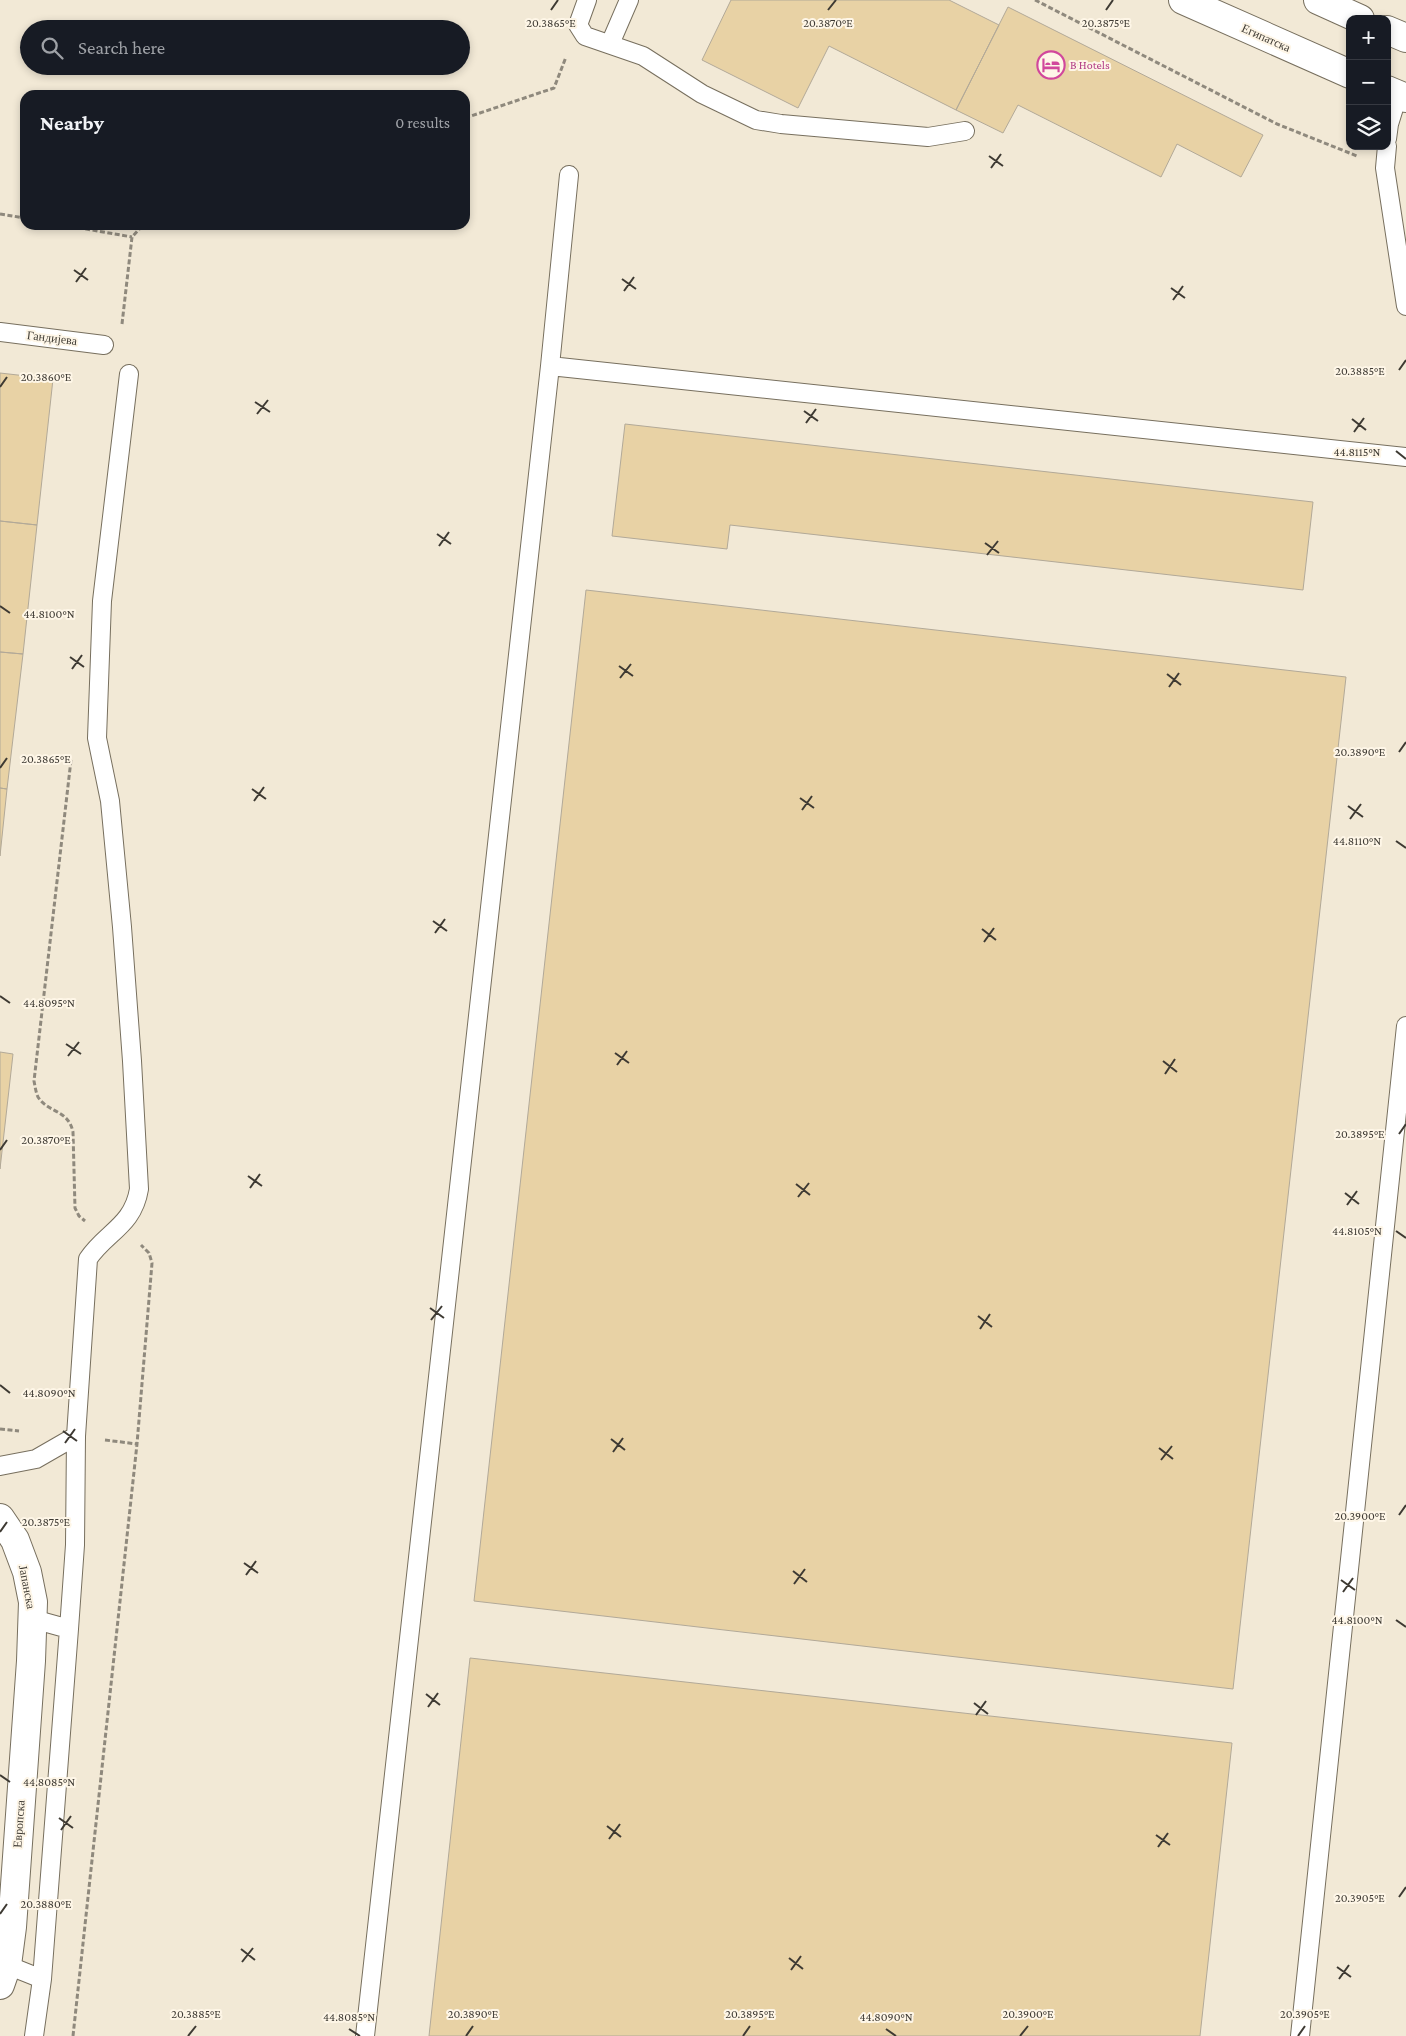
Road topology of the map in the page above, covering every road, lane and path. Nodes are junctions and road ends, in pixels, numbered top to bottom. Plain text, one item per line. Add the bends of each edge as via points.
1 (587, 0) edge
2 (629, 0) edge
3 (1035, 0) edge
4 (1183, 0) edge
5 (1318, 0) edge
6 (1351, 15) edge
7 (578, 25) junction
8 (1391, 32) edge
9 (1406, 38) edge
10 (610, 44) junction
11 (1346, 72) edge
12 (1397, 95) edge
13 (470, 116) edge
14 (1391, 117) edge
15 (965, 131) dead end
16 (1387, 150) edge
17 (1385, 168) junction
18 (569, 176) dead end
19 (0, 214) edge
20 (20, 217) edge
21 (92, 230) edge
22 (138, 230) edge
23 (132, 237) junction
24 (1406, 306) edge
25 (122, 326) dead end
26 (0, 332) edge
27 (104, 345) dead end
28 (550, 366) junction
29 (129, 374) dead end
30 (1406, 457) edge
31 (72, 751) dead end
32 (1406, 1026) edge
33 (114, 1232) junction
34 (76, 1436) junction
35 (0, 1466) edge
36 (0, 1518) edge
37 (32, 1619) junction
38 (69, 1629) junction
39 (31, 1661) joint
40 (4, 1975) edge
41 (42, 1979) junction
42 (34, 2036) edge
43 (73, 2036) edge
44 (365, 2036) edge
45 (1300, 2036) edge

1 - 7 lane
2 - 10 lane
3 - 17 path via 1276,124
4 - 11 street, Египатска
5 - 6 street
7 - 10 lane via 585,36
7 - 13 path via 554,88
8 - 9 street
10 - 15 lane via 643,56 702,94 756,120 928,137
12 - 14 lane
16 - 17 lane
17 - 24 lane
18 - 28 lane
19 - 20 path
21 - 23 path
22 - 23 path
23 - 25 path
26 - 27 lane, Гандијева
28 - 30 lane
28 - 44 lane
29 - 33 lane via 102,601 97,738 110,801 121,918 139,1189 130,1216
31 - 33 path via 34,1081 44,1104 71,1123 75,1208 79,1216 85,1222
32 - 45 lane
33 - 34 lane via 88,1260
33 - 43 path via 139,1244 150,1253 152,1263 137,1444
34 - 35 lane via 36,1458
34 - 38 lane via 75,1544
36 - 37 street, Јапанска via 15,1540 27,1572 33,1602
37 - 38 lane
37 - 39 street, Јапанска
38 - 41 lane
39 - 40 street, Европска via 12,1927
40 - 41 lane
41 - 42 lane

